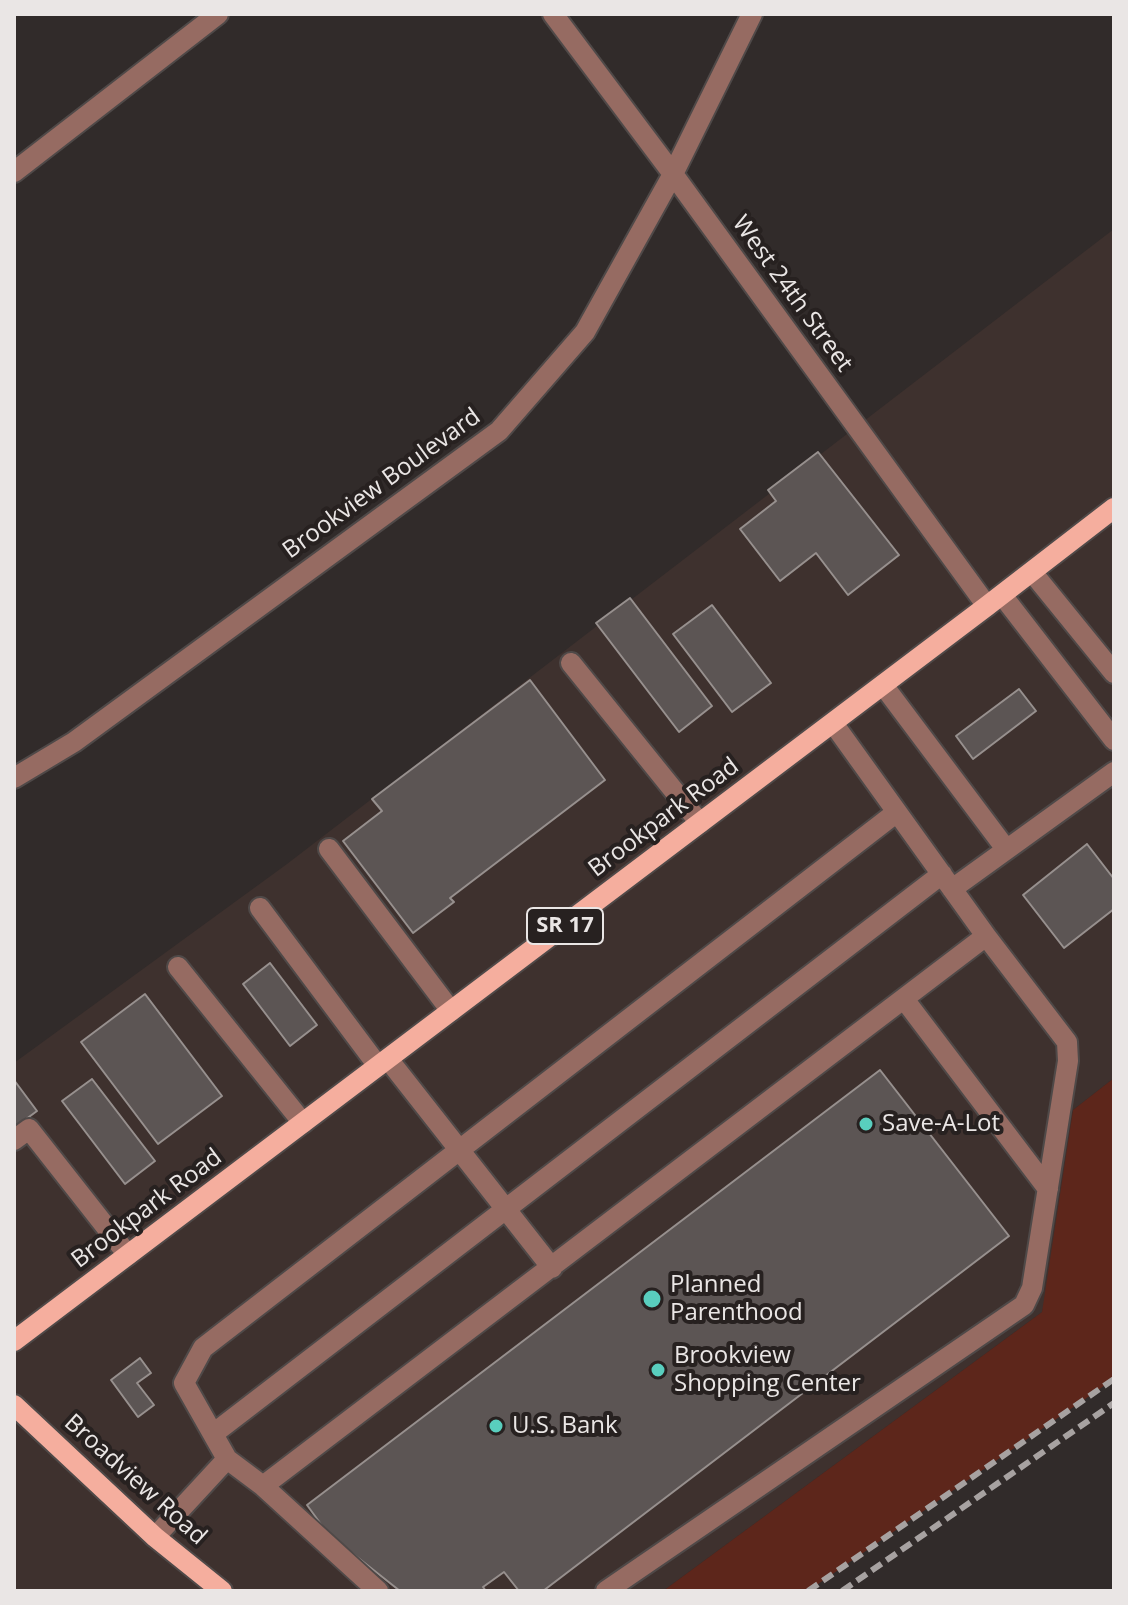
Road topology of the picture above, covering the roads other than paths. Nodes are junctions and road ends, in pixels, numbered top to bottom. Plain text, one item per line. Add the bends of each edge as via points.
1 (218, 14) edge
2 (553, 14) edge
3 (752, 14) edge
4 (14, 172) edge
5 (673, 174) junction
6 (1114, 508) edge
7 (1032, 572) junction
8 (995, 600) junction
9 (571, 663) dead end
10 (1114, 673) edge
11 (883, 685) junction
12 (833, 723) junction
13 (1114, 740) edge
14 (1114, 772) edge
15 (14, 778) edge
16 (897, 812) junction
17 (700, 823) junction
18 (329, 849) dead end
19 (1006, 849) junction
20 (947, 882) junction
21 (260, 908) dead end
22 (986, 936) junction
23 (178, 967) dead end
24 (904, 999) junction
25 (451, 1011) junction
26 (383, 1063) junction
27 (303, 1123) junction
28 (14, 1140) edge
29 (459, 1151) junction
30 (1048, 1189) junction
31 (505, 1209) junction
32 (128, 1255) junction
33 (552, 1268) junction
34 (14, 1341) edge
35 (14, 1405) edge
36 (213, 1434) junction
37 (227, 1459) junction
38 (263, 1486) junction
39 (155, 1537) junction
40 (222, 1591) edge
41 (378, 1591) edge
42 (606, 1591) edge

1 - 4 street
2 - 5 street, West 24th Street
3 - 5 street, Brookview Boulevard
5 - 8 street, West 24th Street
5 - 15 street, Brookview Boulevard via 585,332 499,431 74,742
6 - 7 main road, Brookpark Road / SR 17
7 - 8 main road, Brookpark Road / SR 17
7 - 10 street
8 - 11 main road, Brookpark Road / SR 17
8 - 13 street, West 24th Street
9 - 17 street
11 - 12 main road, Brookpark Road / SR 17
11 - 19 street
12 - 16 street
12 - 17 main road, Brookpark Road / SR 17
14 - 19 street
16 - 20 street
16 - 29 street
17 - 25 main road, Brookpark Road / SR 17
18 - 25 street
19 - 20 street
20 - 22 street
20 - 31 street
21 - 26 street
22 - 24 street
22 - 30 street via 1067,1042
23 - 27 street
24 - 30 street
24 - 33 street
25 - 26 main road, Brookpark Road / SR 17
26 - 27 main road, Brookpark Road / SR 17
26 - 29 street
27 - 32 main road, Brookpark Road / SR 17
28 - 32 street via 29,1129
29 - 31 street
29 - 36 street via 203,1348 184,1383
30 - 42 street via 1032,1288 1024,1305
31 - 33 street
31 - 36 street
32 - 34 main road, Brookpark Road / SR 17
33 - 38 street
35 - 39 main road, Broadview Road
36 - 37 street
37 - 38 street
37 - 39 street
38 - 41 street
39 - 40 main road, Broadview Road

